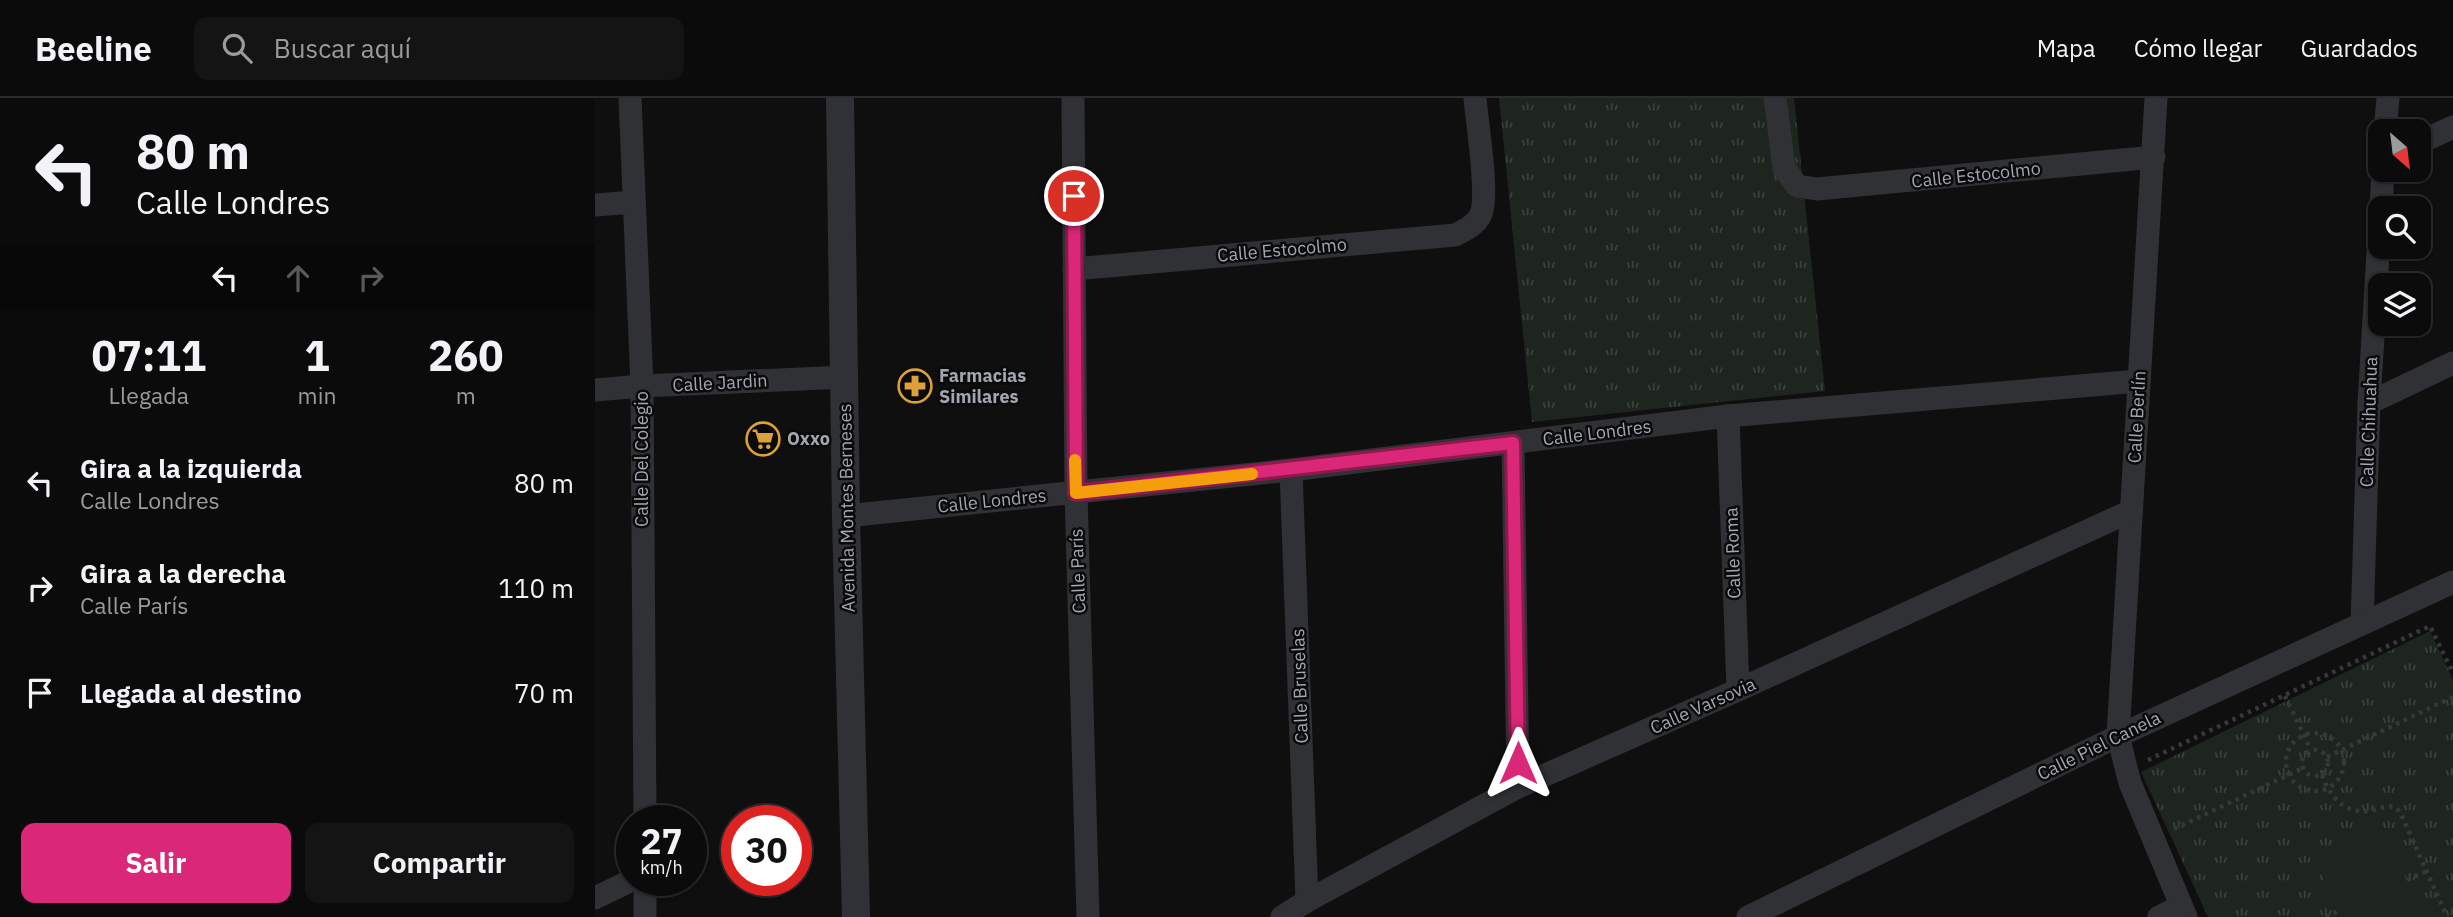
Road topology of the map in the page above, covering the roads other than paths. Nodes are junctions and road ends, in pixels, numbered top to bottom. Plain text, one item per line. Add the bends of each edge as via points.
1 (630, 98) edge
2 (840, 98) edge
3 (1073, 98) edge
4 (1475, 98) edge
5 (1775, 98) edge
6 (2156, 98) edge
7 (2388, 98) edge
8 (2386, 119) edge
9 (2453, 127) edge
10 (2431, 138) edge
11 (2154, 158) junction
12 (634, 202) junction
13 (595, 205) edge
14 (2378, 259) edge
15 (1074, 270) junction
16 (2453, 363) edge
17 (846, 377) junction
18 (2139, 380) junction
19 (642, 386) junction
20 (595, 390) edge
21 (2369, 403) junction
22 (1728, 416) junction
23 (1513, 443) junction
24 (1291, 470) junction
25 (1076, 493) junction
26 (2131, 511) junction
27 (846, 516) junction
28 (2450, 590) edge
29 (2362, 624) junction
30 (1738, 691) junction
31 (2118, 736) junction
32 (1518, 787) junction
33 (645, 805) edge
34 (616, 888) edge
35 (645, 896) edge
36 (595, 898) edge
37 (1307, 901) junction
38 (2184, 912) edge
39 (645, 917) edge
40 (856, 917) edge
41 (1089, 917) edge
42 (1282, 917) edge
43 (1748, 917) edge
44 (2159, 917) edge

1 - 12 street, Calle Del Colegio
2 - 17 street, Avenida Montes Berneses
3 - 15 street, Calle París
4 - 15 street, Calle Estocolmo via 1482,212 1475,223 1455,235
5 - 11 street, Calle Estocolmo via 1784,168 1797,186 1839,188
6 - 11 street, Calle Berlín
7 - 8 street
9 - 10 street
11 - 18 street, Calle Berlín
12 - 13 street
12 - 19 street, Calle Del Colegio
14 - 21 street, Calle Chihuahua
15 - 25 street, Calle París
16 - 21 street
17 - 19 street, Calle Jardin
17 - 27 street, Avenida Montes Berneses
18 - 22 street, Calle Londres
18 - 26 street, Calle Berlín
19 - 20 street, Calle Jardin
19 - 33 street, Calle Del Colegio
21 - 29 street, Calle Chihuahua
22 - 23 street, Calle Londres
22 - 30 street, Calle Roma
23 - 24 street, Calle Londres
23 - 32 street
24 - 25 street, Calle Londres
24 - 37 street, Calle Bruselas
25 - 27 street, Calle Londres
25 - 41 street, Calle París
26 - 30 street, Calle Varsovia
26 - 31 street, Calle Berlín
27 - 40 street, Avenida Montes Berneses
28 - 29 street, Calle Piel Canela
29 - 31 street, Calle Piel Canela
30 - 32 street, Calle Varsovia
31 - 38 street, Calle Berlín via 2130,783
31 - 43 street, Calle Piel Canela
32 - 37 street, Calle Varsovia
34 - 36 street
35 - 39 street
37 - 42 street, Calle Varsovia
38 - 44 street

